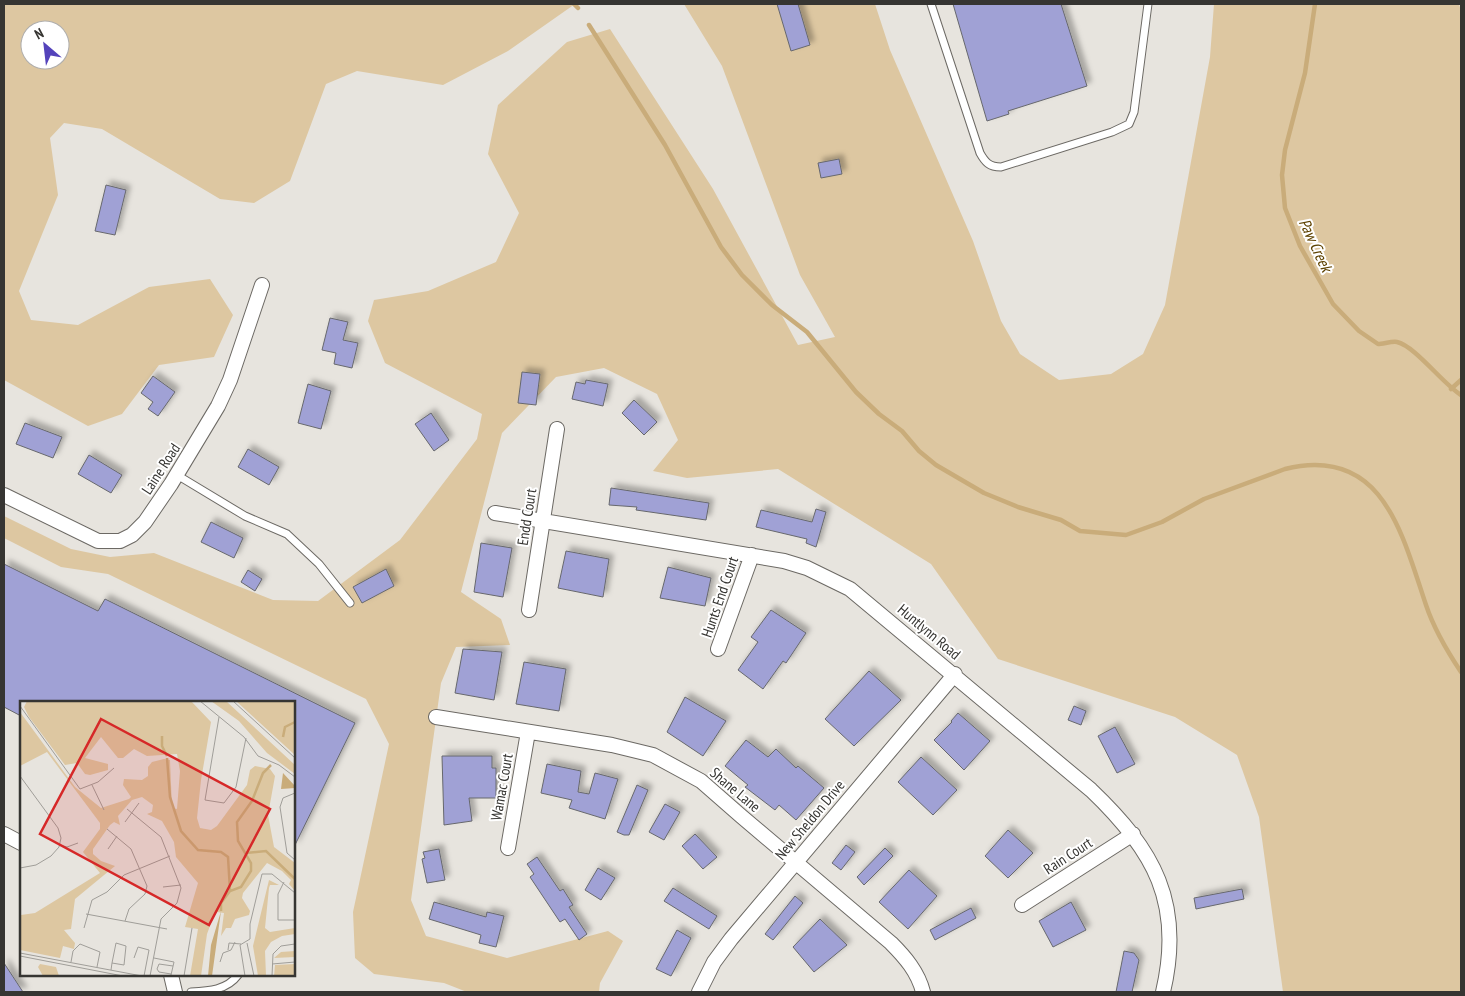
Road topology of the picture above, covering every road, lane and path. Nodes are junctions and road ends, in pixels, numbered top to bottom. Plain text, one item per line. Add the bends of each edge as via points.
1 (931, 4) edge
2 (1148, 4) edge
3 (262, 285) dead end
4 (557, 429) dead end
5 (177, 475) junction
6 (4, 495) edge
7 (495, 513) dead end
8 (542, 520) junction
9 (752, 555) junction
10 (350, 603) dead end
11 (529, 610) dead end
12 (718, 649) dead end
13 (955, 674) junction
14 (436, 717) dead end
15 (528, 732) junction
16 (4, 834) edge
17 (1132, 834) junction
18 (20, 843) edge
19 (508, 848) dead end
20 (796, 862) junction
21 (1022, 905) dead end
22 (171, 976) edge
23 (237, 976) edge
24 (175, 992) edge
25 (191, 992) edge
26 (699, 992) edge
27 (923, 992) edge
28 (1163, 992) edge

1 - 2 lane via 980,153 985,162 1001,167 1130,124
3 - 5 street, Laine Road via 230,380
4 - 8 street, Endd Court
5 - 6 street, Laine Road via 137,531 109,543 93,539
5 - 10 lane via 245,516 288,534 319,564
7 - 8 street, Huntlynn Road
8 - 9 street, Huntlynn Road
8 - 11 street, Endd Court
9 - 12 street, Hunts End Court
9 - 13 street, Huntlynn Road via 784,560 850,589
13 - 17 street, Huntlynn Road via 1091,790
13 - 20 street, New Sheldon Drive
14 - 15 street, Shane Lane
15 - 19 street, Wamac Court
15 - 20 street, Shane Lane via 612,745 669,763 718,793
16 - 18 street
17 - 21 street, Rain Court
17 - 28 street, Huntlynn Road via 1152,864 1165,899 1170,944
20 - 26 street, New Sheldon Drive via 731,939 714,962
20 - 27 street, Shane Lane via 906,958
22 - 24 street
23 - 25 lane via 231,985

